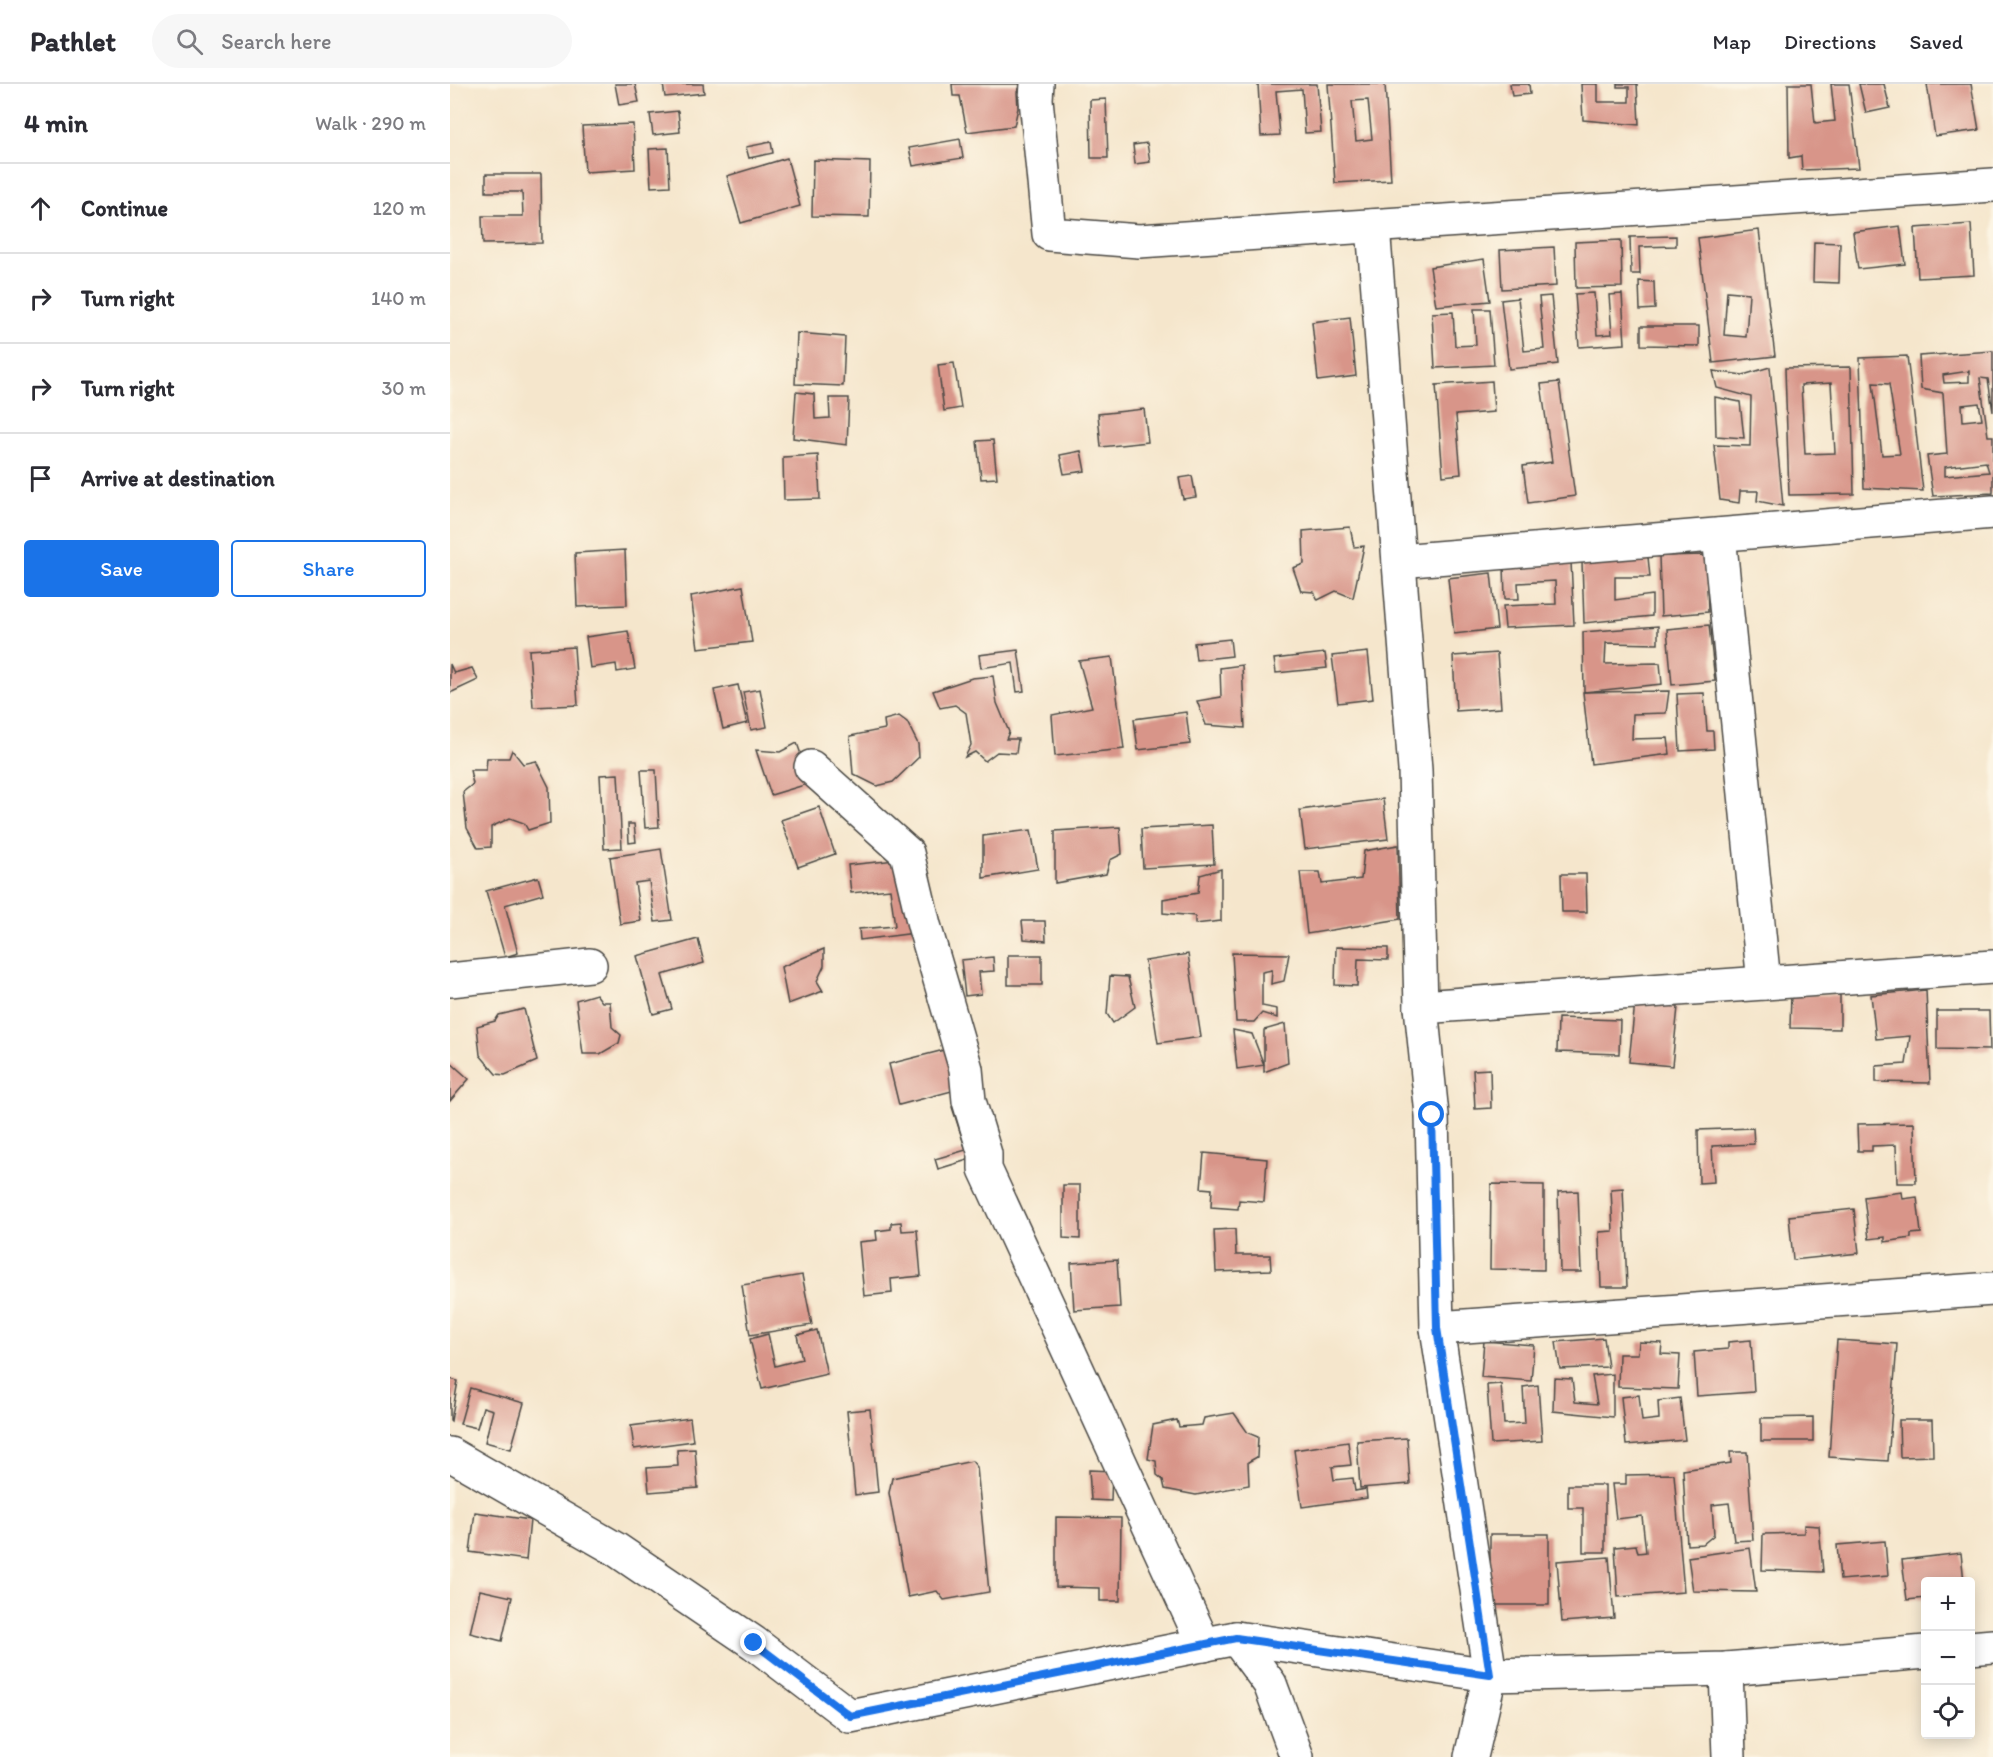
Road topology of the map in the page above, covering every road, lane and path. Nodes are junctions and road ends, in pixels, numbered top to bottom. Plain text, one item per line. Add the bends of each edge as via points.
1 (1037, 84) edge
2 (1993, 185) edge
3 (1373, 226) junction
4 (1993, 512) edge
5 (1719, 535) junction
6 (1399, 561) junction
7 (812, 767) dead end
8 (590, 965) dead end
9 (1993, 967) edge
10 (450, 980) edge
11 (1764, 983) junction
12 (1421, 1007) junction
13 (1993, 1289) edge
14 (1437, 1328) junction
15 (450, 1454) edge
16 (1236, 1638) junction
17 (1204, 1645) junction
18 (1993, 1646) edge
19 (1975, 1648) edge
20 (1921, 1652) edge
21 (1726, 1669) junction
22 (1490, 1675) junction
23 (1297, 1757) edge
24 (1471, 1757) edge
25 (1730, 1757) edge

1 - 3 street via 1049,234 1138,241
2 - 3 street
3 - 6 street
4 - 5 street
5 - 6 street
5 - 11 street
6 - 12 street via 1415,770
7 - 17 street via 907,852 966,1069 969,1101 985,1154 985,1169
8 - 10 street
9 - 11 street
11 - 12 street
12 - 14 street via 1432,1115
13 - 14 street
14 - 22 street
15 - 17 street via 614,1548 754,1643 850,1716
16 - 17 street
16 - 22 street
16 - 23 street via 1270,1684
18 - 19 street
20 - 21 street
21 - 22 street
21 - 25 street
22 - 24 street

